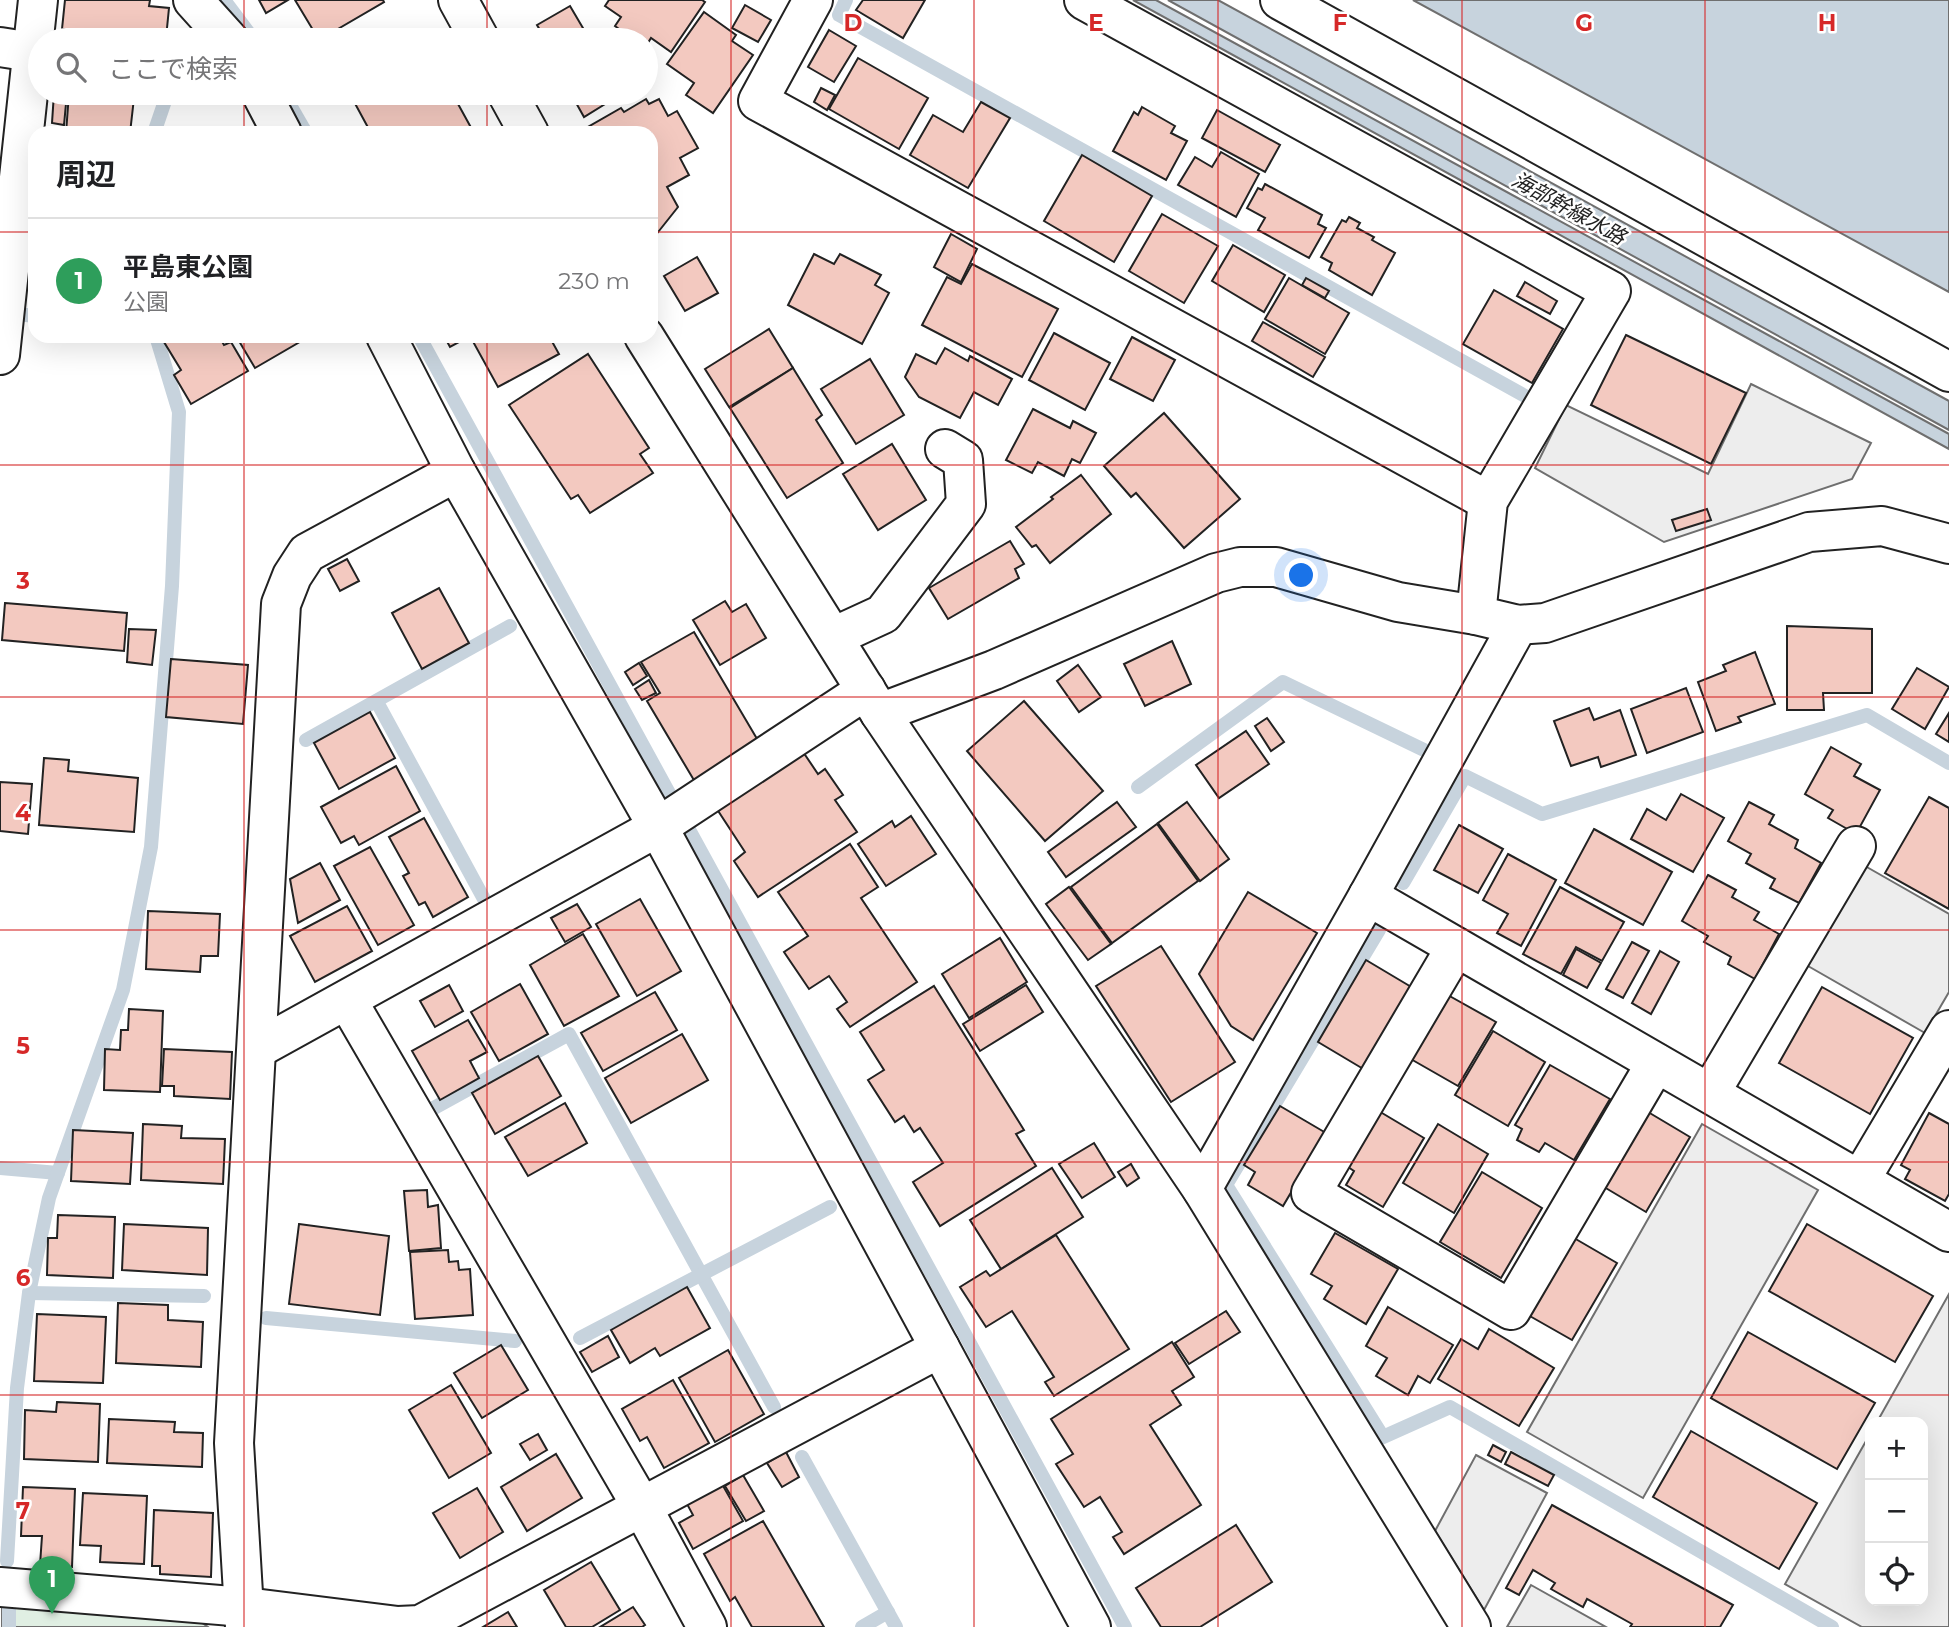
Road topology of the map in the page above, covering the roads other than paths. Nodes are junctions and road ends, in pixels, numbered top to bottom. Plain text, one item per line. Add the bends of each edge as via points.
1 (37, 0) edge
2 (193, 0) edge
3 (458, 0) edge
4 (813, 0) edge
5 (1084, 0) edge
6 (1280, 0) edge
7 (218, 28) edge
8 (473, 28) edge
9 (16, 49) edge
10 (267, 105) edge
11 (513, 105) edge
12 (278, 126) edge
13 (524, 126) edge
14 (390, 343) edge
15 (648, 343) edge
16 (0, 355) edge
17 (1949, 372) edge
18 (946, 449) dead end
19 (456, 472) junction
20 (1488, 501) junction
21 (1949, 544) edge
22 (1476, 615) junction
23 (1518, 625) junction
24 (833, 637) junction
25 (873, 702) junction
26 (673, 817) junction
27 (1856, 846) dead end
28 (1368, 896) junction
29 (1456, 947) junction
30 (347, 1000) junction
31 (1949, 1030) edge
32 (257, 1049) junction
33 (1656, 1063) junction
34 (1710, 1093) junction
35 (1860, 1181) junction
36 (1202, 1189) junction
37 (1949, 1232) edge
38 (940, 1349) junction
39 (642, 1507) junction
40 (0, 1587) edge
41 (244, 1617) edge
42 (707, 1627) edge
43 (1091, 1627) edge
44 (1471, 1627) edge

1 - 9 street
2 - 7 street
3 - 8 street
4 - 20 street via 758,101
5 - 20 street via 1611,291
6 - 17 street
9 - 16 street
10 - 12 street
11 - 13 street
14 - 19 street
15 - 24 street
18 - 24 street via 963,460 965,504 883,614
19 - 26 street
19 - 32 street via 307,553 281,604
20 - 22 street
21 - 23 street via 1882,526 1809,532 1545,622
22 - 23 street
22 - 25 street via 1398,602 1276,568 1240,567 1216,573 994,670
23 - 28 street
24 - 25 street
25 - 26 street
25 - 36 street
26 - 30 street
26 - 38 street
27 - 34 street
28 - 29 street
28 - 36 street
29 - 33 street
29 - 33 street via 1311,1193 1511,1310
30 - 32 street
30 - 39 street
31 - 35 street
32 - 41 street via 234,1443
33 - 34 street
34 - 35 street
35 - 37 street
36 - 44 street
38 - 39 street
38 - 43 street
39 - 41 street via 420,1625
39 - 42 street
40 - 41 street

